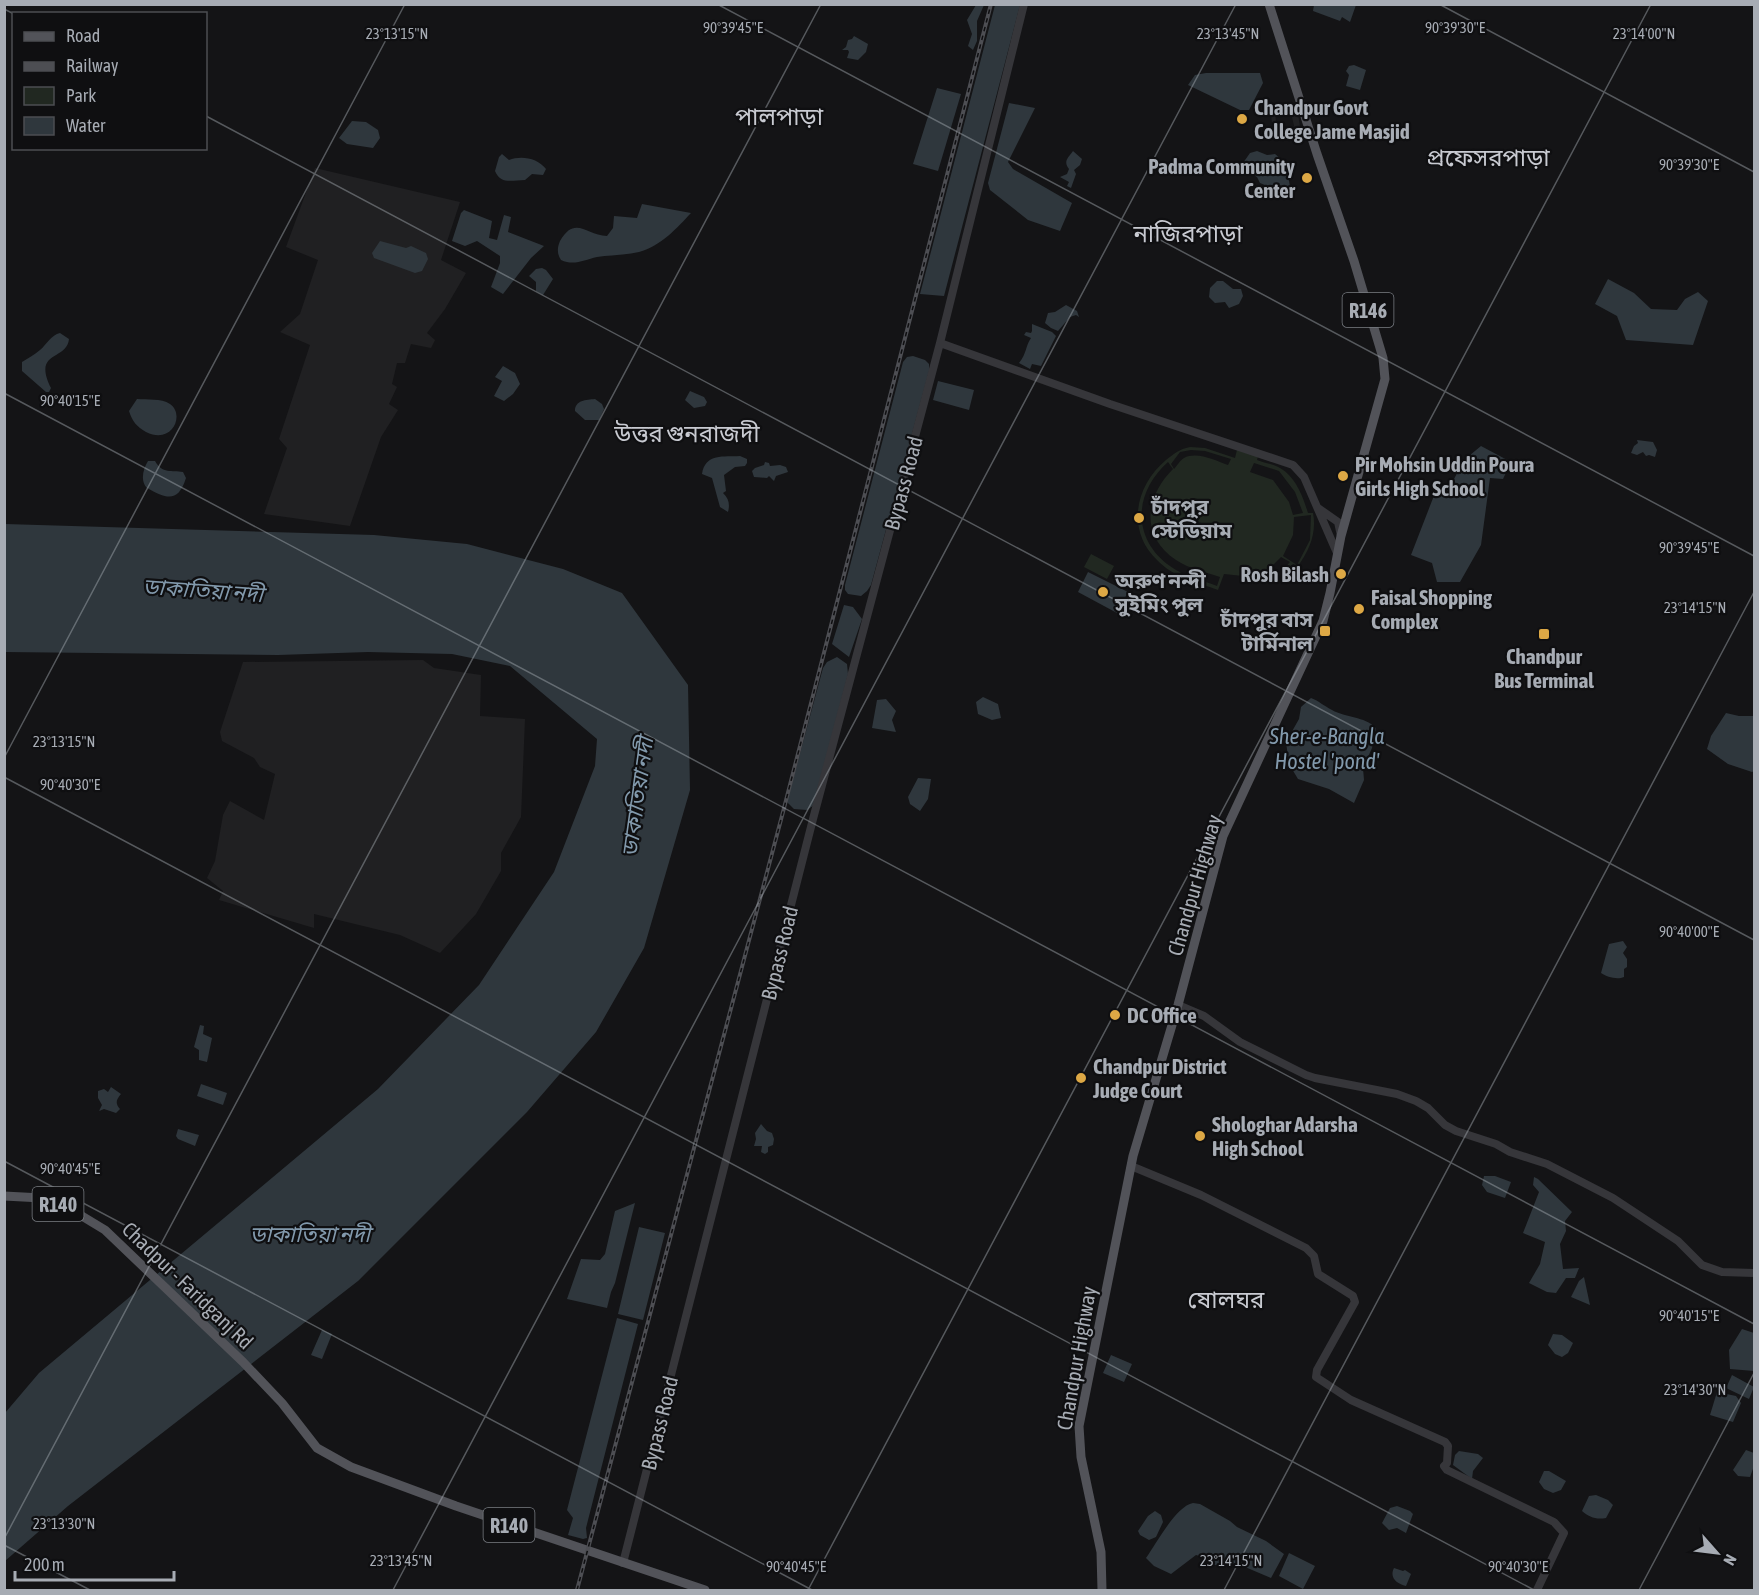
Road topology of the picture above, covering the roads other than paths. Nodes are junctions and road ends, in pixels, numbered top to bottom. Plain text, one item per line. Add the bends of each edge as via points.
1 (1024, 4) edge
2 (1269, 4) edge
3 (940, 343) junction
4 (1317, 507) junction
5 (1341, 536) junction
6 (1337, 553) junction
7 (1178, 1005) junction
8 (1131, 1166) junction
9 (4, 1196) edge
10 (1755, 1273) edge
11 (623, 1563) junction
12 (705, 1590) edge
13 (1102, 1590) edge
14 (1537, 1590) edge

1 - 3 street, Bypass Road
2 - 5 main road, Chandpur Highway / R146 via 1383,358 1381,401
3 - 4 street via 1286,461 1299,470
3 - 11 street, Bypass Road
4 - 5 street via 1338,522
4 - 6 street
5 - 6 main road, Chandpur Highway / R146
6 - 7 main road, Chandpur Highway / R146 via 1323,621 1223,836
7 - 8 main road, Chandpur Highway / R146
7 - 10 street via 1306,1075 1416,1101 1456,1131 1569,1174 1678,1241 1713,1271
8 - 13 main road, Chandpur Highway / R146 via 1079,1426 1081,1457 1101,1552
8 - 14 street via 1201,1195 1312,1253 1318,1274 1353,1296 1355,1302 1316,1377 1351,1400 1445,1442 1447,1470 1554,1522 1564,1533
9 - 11 main road, Chadpur - Faridganj Rd / R140 via 42,1198 67,1207 105,1230 243,1362 317,1448 362,1471
11 - 12 main road, R140

